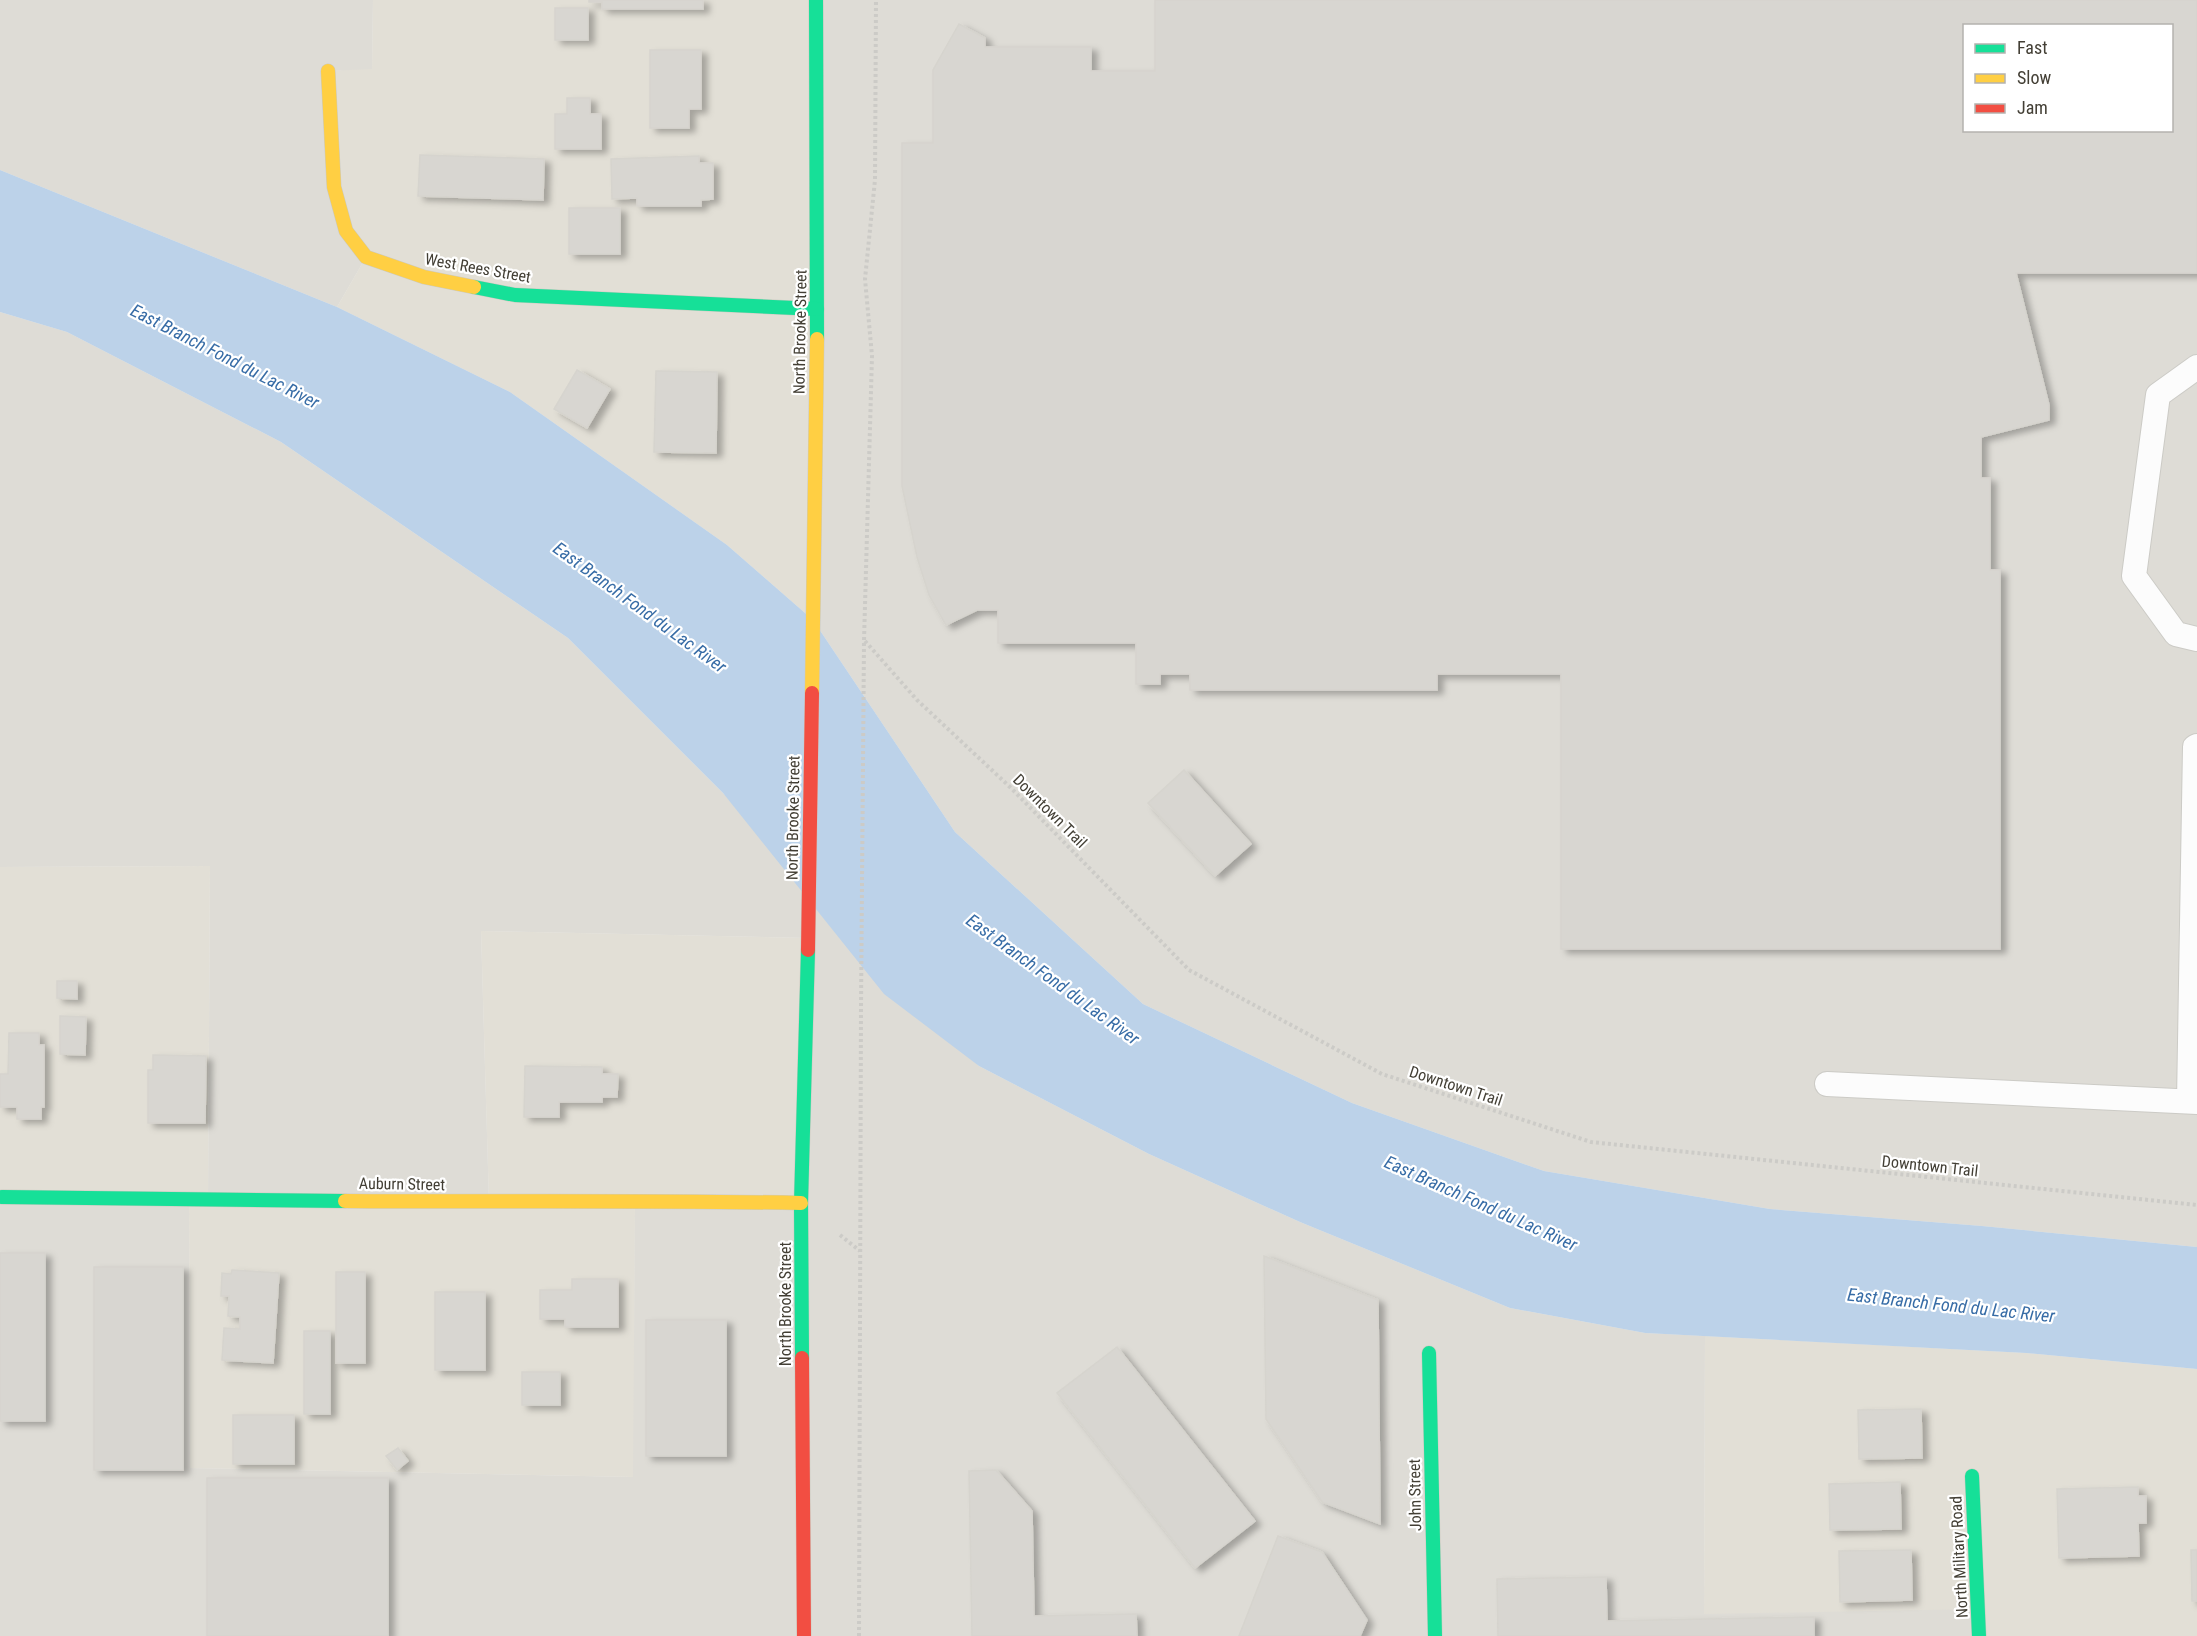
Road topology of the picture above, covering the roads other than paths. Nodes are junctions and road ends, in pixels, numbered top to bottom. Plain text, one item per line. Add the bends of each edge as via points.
1 (816, 0) edge
2 (328, 71) dead end
3 (817, 309) junction
4 (2197, 367) edge
5 (2197, 639) edge
6 (2197, 746) edge
7 (2195, 914) edge
8 (1827, 1084) dead end
9 (2193, 1101) edge
10 (2, 1197) dead end
11 (801, 1203) junction
12 (1429, 1353) dead end
13 (1972, 1476) dead end
14 (804, 1636) edge
15 (1435, 1636) edge
16 (1979, 1636) edge

1 - 3 street, North Brooke Street
2 - 3 street, West Rees Street via 334,187 346,231 366,257 424,277 515,294
3 - 11 street, North Brooke Street
4 - 5 lane via 2158,395 2134,576 2176,634
6 - 7 lane
7 - 9 lane
8 - 9 lane
10 - 11 street, Auburn Street
11 - 14 street, North Brooke Street
12 - 15 street, John Street
13 - 16 street, North Military Road

